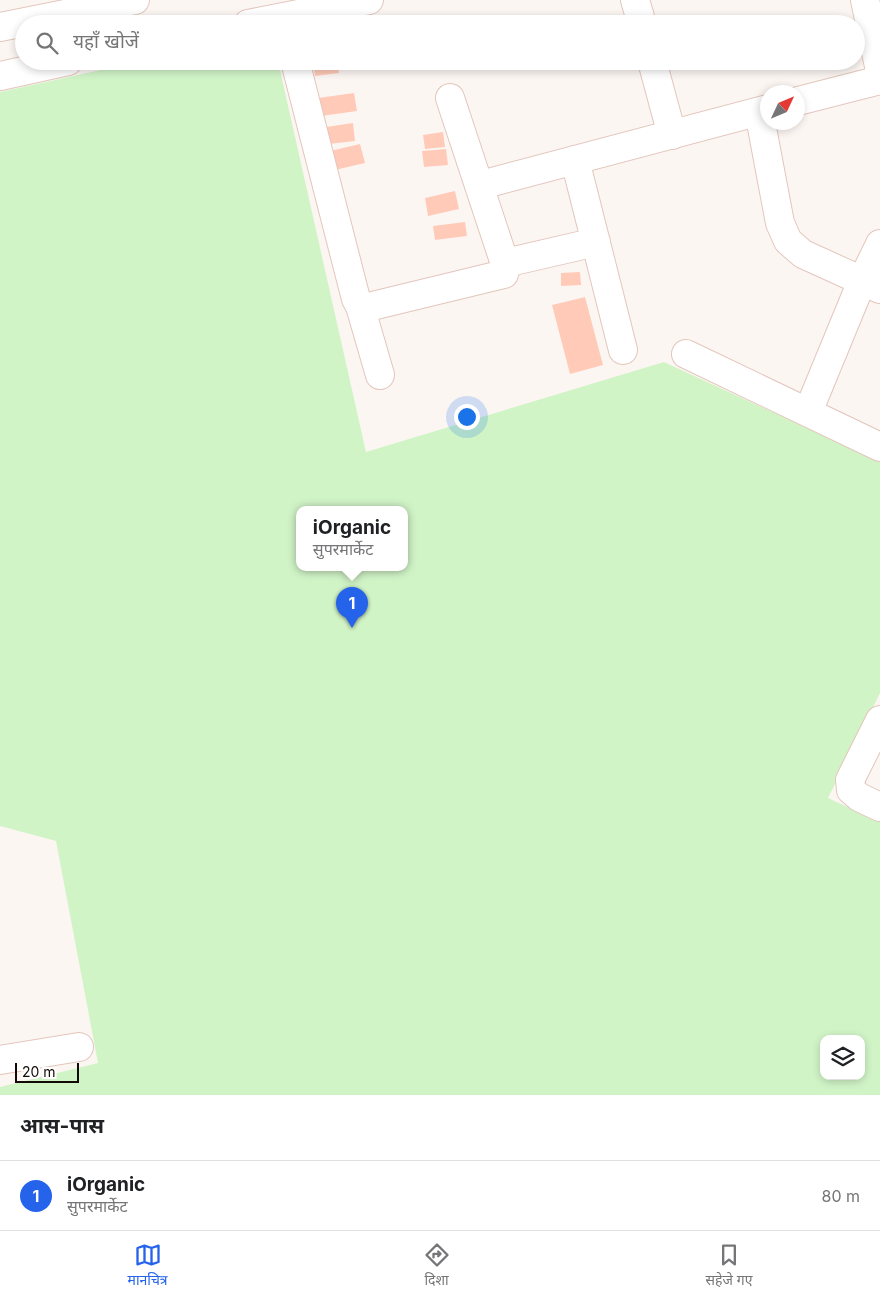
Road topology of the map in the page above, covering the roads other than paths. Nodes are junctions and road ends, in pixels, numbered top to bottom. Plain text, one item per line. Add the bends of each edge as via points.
1 (369, 0) edge
2 (636, 0) edge
3 (865, 0) edge
4 (121, 2) edge
5 (58, 15) edge
6 (305, 15) edge
7 (640, 15) edge
8 (15, 24) edge
9 (0, 27) edge
10 (27, 70) edge
11 (297, 70) edge
12 (654, 70) edge
13 (880, 71) edge
14 (0, 76) edge
15 (880, 80) edge
16 (450, 98) dead end
17 (805, 99) edge
18 (760, 111) edge
19 (766, 130) edge
20 (672, 135) junction
21 (575, 160) junction
22 (481, 186) junction
23 (596, 242) junction
24 (880, 244) edge
25 (505, 263) junction
26 (871, 285) edge
27 (360, 306) junction
28 (623, 350) dead end
29 (686, 354) dead end
30 (380, 375) dead end
31 (808, 412) junction
32 (880, 447) edge
33 (880, 720) edge
34 (880, 807) edge
35 (79, 1047) dead end
36 (0, 1060) edge

1 - 6 street
2 - 7 street
3 - 13 street
4 - 5 street
8 - 9 street
10 - 14 street
11 - 27 street
12 - 20 street
15 - 17 street
16 - 22 street
18 - 20 street
19 - 26 street via 780,223 788,241 803,254
20 - 21 street
21 - 22 street
21 - 23 street
22 - 25 street
23 - 25 street
23 - 28 street
24 - 26 street
25 - 27 street via 504,274 498,276 368,307
26 - 31 street
27 - 30 street
29 - 31 street
31 - 32 street
33 - 34 street via 850,780 855,794
35 - 36 street

